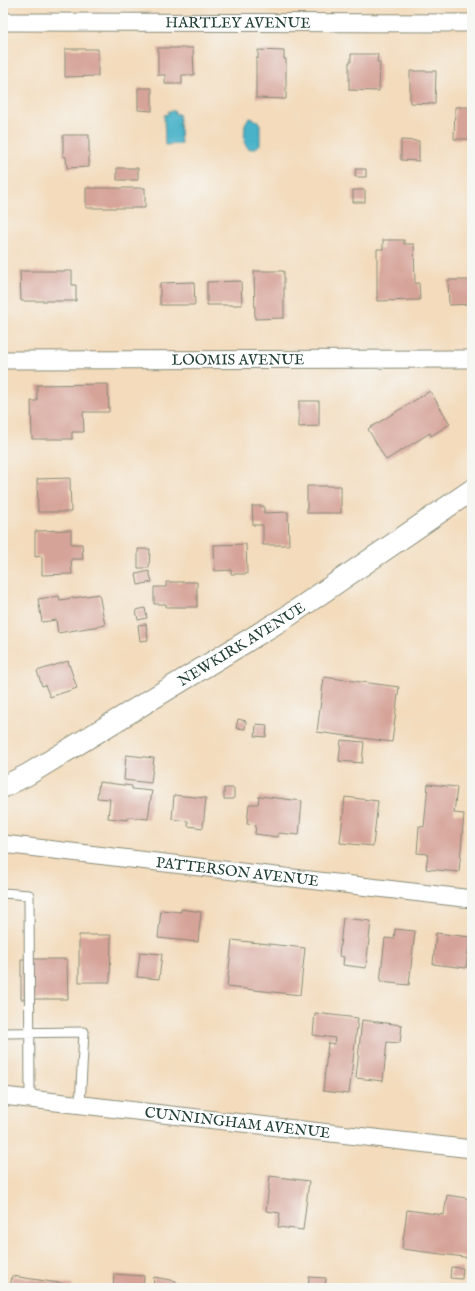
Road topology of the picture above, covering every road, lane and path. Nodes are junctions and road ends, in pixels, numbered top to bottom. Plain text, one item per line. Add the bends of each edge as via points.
1 (3, 22) edge
2 (472, 23) edge
3 (3, 360) edge
4 (472, 360) edge
5 (472, 490) edge
6 (3, 787) edge
7 (3, 844) edge
8 (3, 893) edge
9 (472, 899) edge
10 (30, 1032) junction
11 (3, 1033) edge
12 (3, 1096) edge
13 (30, 1099) junction
14 (80, 1105) junction
15 (472, 1149) edge

1 - 2 street, HARTLEY AVENUE
3 - 4 street, LOOMIS AVENUE
5 - 6 street, NEWKIRK AVENUE via 288,616 27,775
7 - 9 street, PATTERSON AVENUE
8 - 10 lane via 29,895
10 - 11 lane
10 - 13 lane
10 - 14 lane via 84,1032
12 - 13 street, CUNNINGHAM AVENUE
13 - 14 street, CUNNINGHAM AVENUE
14 - 15 street, CUNNINGHAM AVENUE

